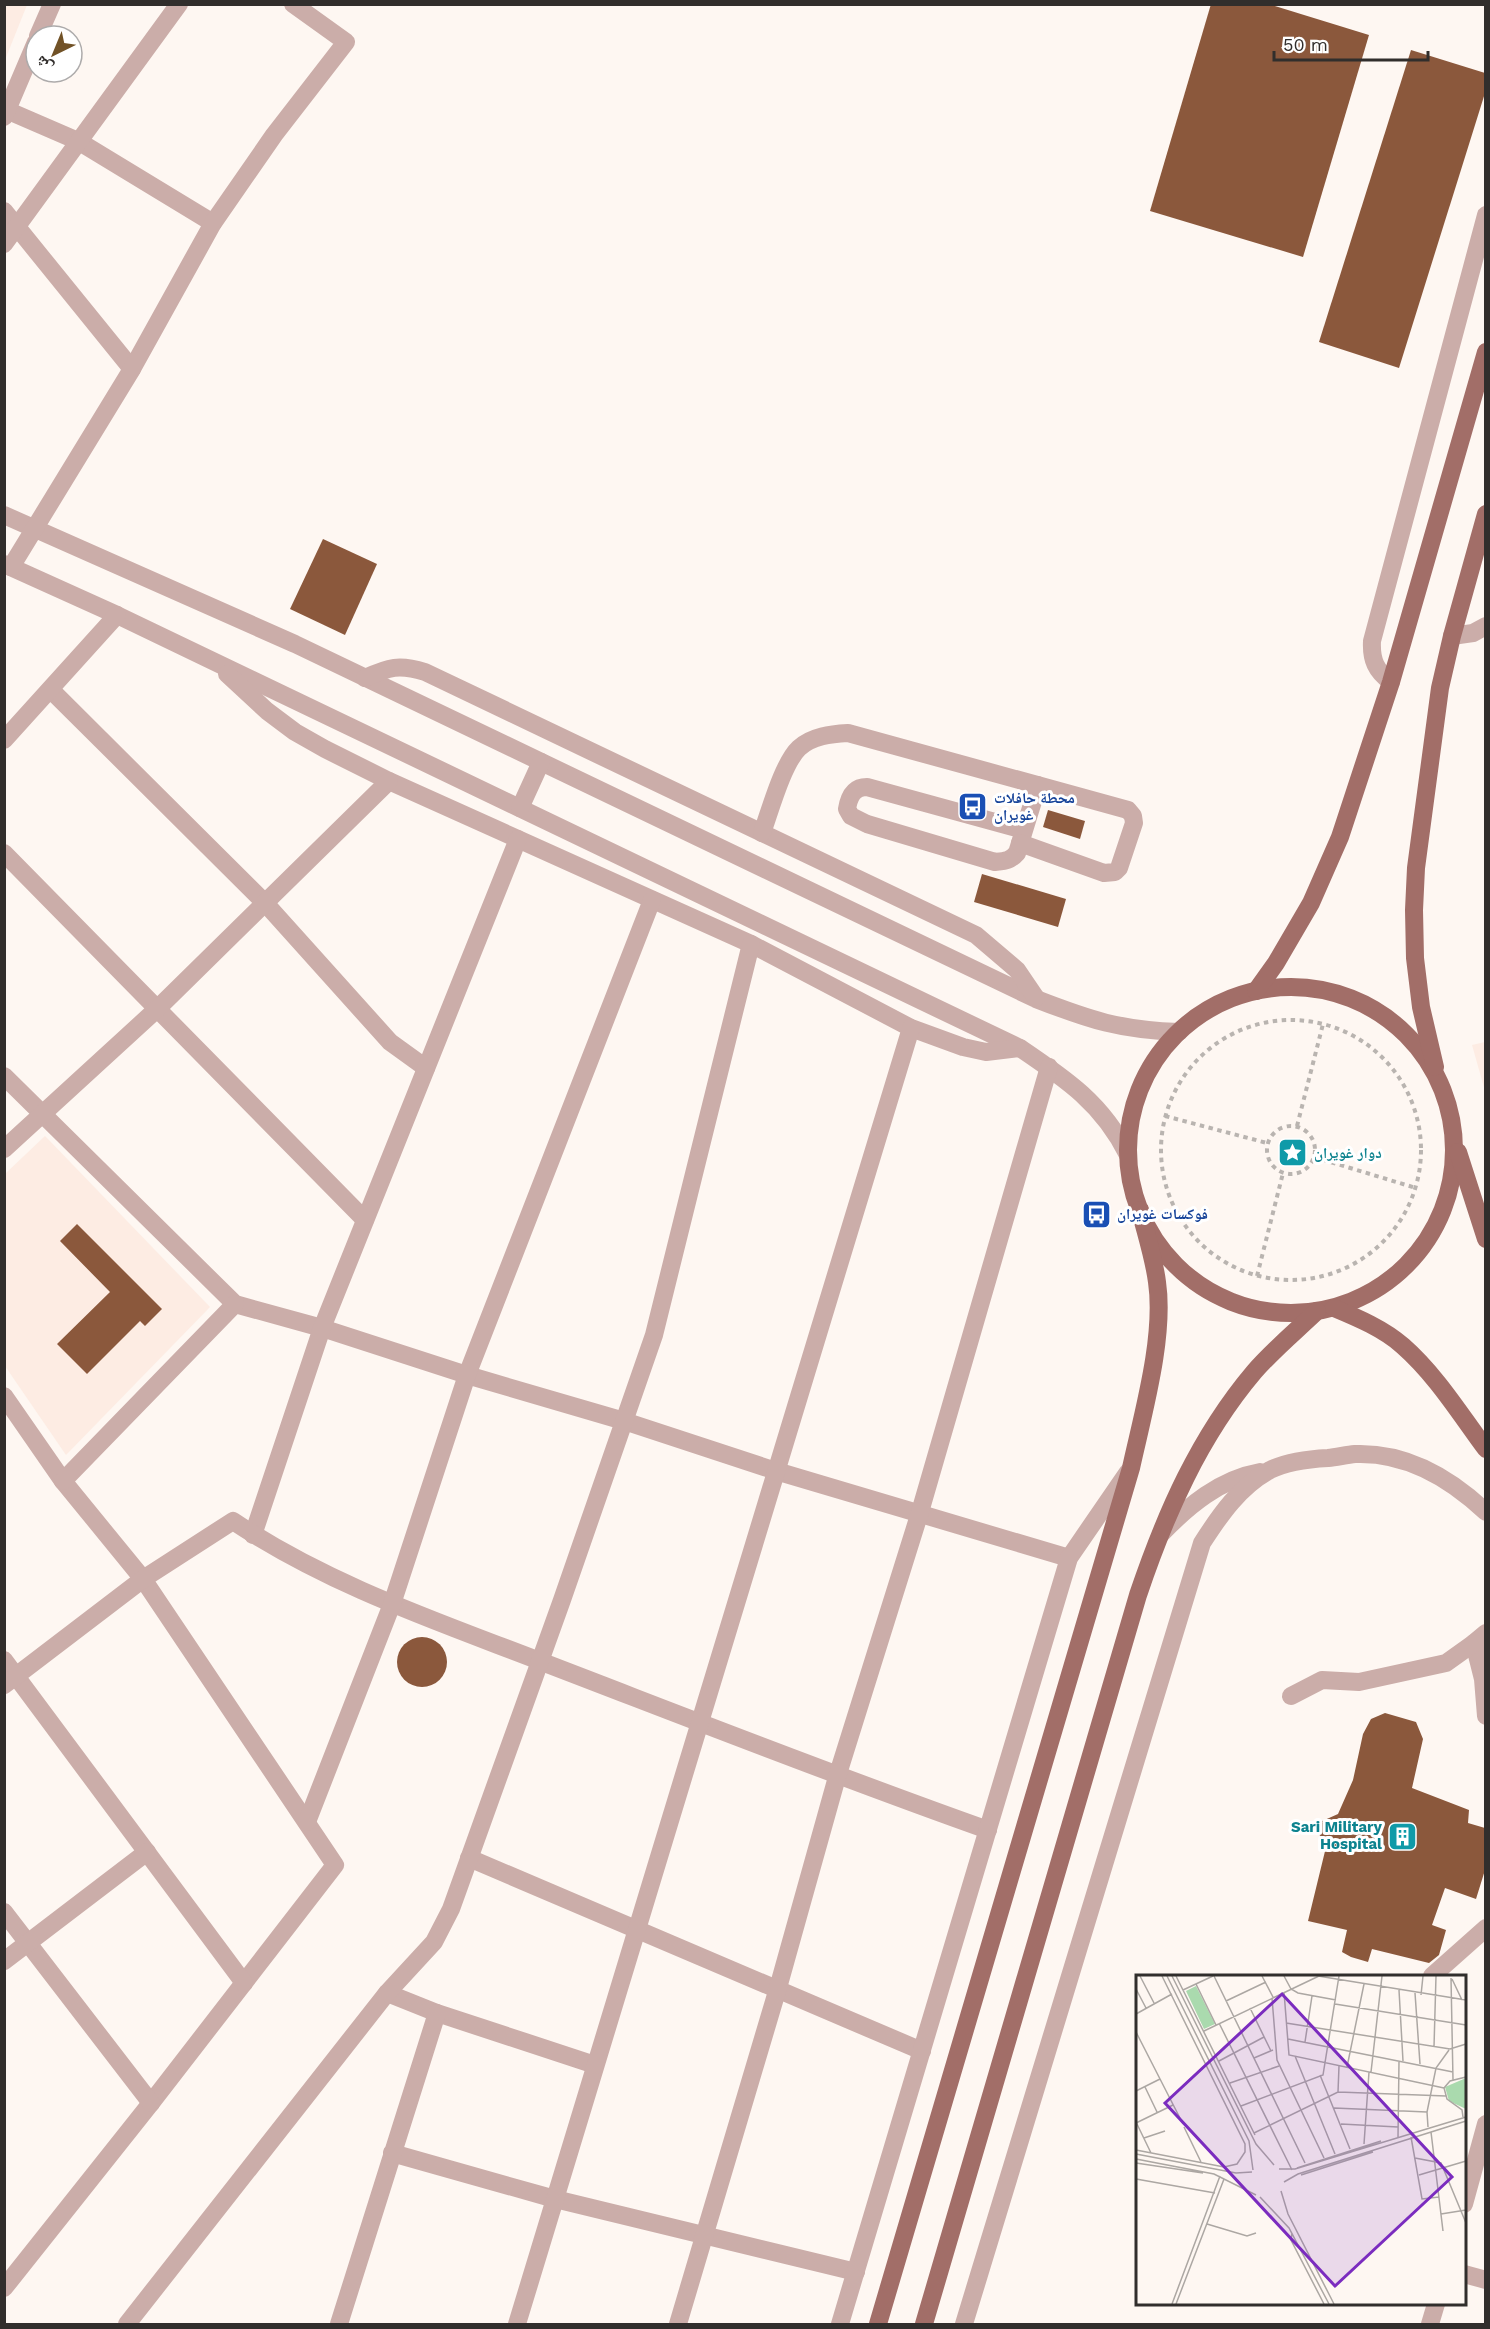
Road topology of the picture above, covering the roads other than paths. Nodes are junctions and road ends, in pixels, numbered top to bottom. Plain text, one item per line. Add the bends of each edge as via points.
1 (52, 4) edge
2 (179, 4) edge
3 (293, 4) edge
4 (43, 24) edge
5 (24, 69) edge
6 (5, 112) edge
7 (78, 141) junction
8 (4, 211) edge
9 (1485, 215) edge
10 (213, 224) junction
11 (16, 227) junction
12 (4, 244) edge
13 (1485, 352) edge
14 (132, 369) junction
15 (1485, 514) edge
16 (4, 515) edge
17 (33, 529) junction
18 (8, 565) edge
19 (117, 615) junction
20 (1485, 626) edge
21 (1452, 636) junction
22 (210, 659) junction
23 (365, 678) junction
24 (1390, 682) junction
25 (51, 690) junction
26 (507, 711) junction
27 (493, 739) junction
28 (4, 740) edge
29 (541, 762) junction
30 (389, 782) junction
31 (1038, 785) junction
32 (519, 808) junction
33 (762, 833) junction
34 (1022, 836) junction
35 (518, 839) junction
36 (781, 843) junction
37 (4, 853) edge
38 (768, 871) junction
39 (652, 900) junction
40 (266, 904) junction
41 (751, 944) junction
42 (1256, 991) junction
43 (1036, 999) junction
44 (157, 1009) junction
45 (910, 1028) junction
46 (1179, 1032) junction
47 (1020, 1048) junction
48 (1049, 1067) junction
49 (426, 1068) junction
50 (4, 1076) edge
51 (1439, 1083) junction
52 (42, 1115) junction
53 (1452, 1128) junction
54 (4, 1149) edge
55 (1128, 1155) junction
56 (1140, 1210) junction
57 (365, 1220) junction
58 (1485, 1239) edge
59 (235, 1304) junction
60 (1326, 1309) junction
61 (322, 1328) junction
62 (467, 1375) junction
63 (4, 1396) edge
64 (10, 1416) edge
65 (624, 1421) junction
66 (1485, 1449) edge
67 (1131, 1468) junction
68 (1272, 1469) junction
69 (776, 1471) junction
70 (63, 1481) junction
71 (920, 1512) junction
72 (1485, 1512) edge
73 (253, 1535) junction
74 (1157, 1538) junction
75 (1069, 1558) junction
76 (142, 1579) junction
77 (392, 1604) junction
78 (1480, 1638) edge
79 (4, 1660) edge
80 (540, 1661) junction
81 (10, 1680) edge
82 (1291, 1695) dead end
83 (1485, 1716) edge
84 (698, 1722) junction
85 (837, 1777) junction
86 (307, 1822) junction
87 (988, 1830) junction
88 (147, 1852) junction
89 (469, 1858) junction
90 (4, 1912) edge
91 (1485, 1928) edge
92 (636, 1929) junction
93 (28, 1942) junction
94 (4, 1961) edge
95 (1434, 1975) edge
96 (244, 1983) junction
97 (778, 1988) junction
98 (387, 1993) junction
99 (437, 2013) junction
100 (922, 2051) junction
101 (595, 2065) junction
102 (151, 2103) junction
103 (1485, 2124) edge
104 (392, 2153) junction
105 (1466, 2196) edge
106 (555, 2199) junction
107 (704, 2236) junction
108 (856, 2272) junction
109 (1466, 2275) edge
110 (1485, 2280) edge
111 (4, 2288) edge
112 (1436, 2305) edge
113 (127, 2325) edge
114 (339, 2325) edge
115 (517, 2325) edge
116 (678, 2325) edge
117 (840, 2325) edge
118 (878, 2325) edge
119 (924, 2325) edge
120 (964, 2325) edge
121 (1430, 2325) edge

1 - 4 street
2 - 7 street
3 - 10 street via 346,42 274,135
5 - 6 street
6 - 7 street
7 - 10 street
7 - 11 street
8 - 11 street
9 - 24 street via 1372,641 1374,665
10 - 14 street
11 - 12 street
11 - 14 street
13 - 24 main road
14 - 17 street
15 - 21 main road
16 - 17 street
17 - 18 street
17 - 23 street
18 - 19 street
19 - 22 street
19 - 25 street
20 - 21 street via 1473,633
21 - 51 main road via 1440,688 1416,867 1414,910 1421,1007
22 - 30 street via 295,732
22 - 32 street
23 - 26 street via 390,667 408,666
23 - 27 street
24 - 42 main road via 1326,870 1294,933
25 - 28 street
25 - 40 street
26 - 27 street
26 - 33 street
27 - 29 street
29 - 32 street
29 - 38 street
30 - 35 street
30 - 40 street
31 - 33 street via 857,734 834,734 810,741 794,754
31 - 34 street
31 - 34 street via 1128,810 1133,816 1131,831 1119,868 1110,874
32 - 47 street
33 - 36 street
34 - 34 street via 1011,860 995,862 867,824 851,816 848,803 855,789 867,787
35 - 39 street
35 - 49 street
36 - 38 street
36 - 43 street via 976,935 1017,970
37 - 44 street
38 - 43 street
39 - 41 street
39 - 62 street
40 - 44 street
40 - 49 street via 390,1042
41 - 45 street
41 - 65 street via 654,1335
42 - 46 main road via 1222,1002
42 - 51 main road via 1322,990 1364,1005 1400,1030 1429,1064
43 - 46 street via 1102,1023
44 - 52 street
44 - 57 street
45 - 47 street via 986,1052
45 - 69 street
46 - 55 main road via 1156,1058 1140,1088 1130,1121
47 - 48 street
48 - 55 street via 1101,1112
48 - 71 street
49 - 57 street
50 - 52 street
51 - 53 main road
52 - 54 street
52 - 59 street
53 - 58 main road
53 - 60 main road via 1449,1192 1427,1240 1391,1279 1373,1291
55 - 56 main road
56 - 60 main road via 1159,1246 1172,1261 1186,1275 1220,1296 1248,1307 1277,1312
56 - 67 main road via 1158,1283 1158,1310 1144,1411
57 - 61 street
59 - 61 street
59 - 70 street
60 - 66 main road via 1373,1326 1403,1346
60 - 74 main road via 1254,1371 1222,1415
61 - 62 street
61 - 73 street
62 - 65 street
62 - 77 street
63 - 64 street
64 - 70 street
65 - 69 street
65 - 80 street
67 - 75 street
67 - 118 main road
68 - 72 street via 1312,1459 1356,1454 1385,1456 1438,1474
68 - 74 street via 1247,1474 1205,1495
68 - 120 street via 1236,1497 1202,1543
69 - 71 street
69 - 84 street
70 - 76 street
71 - 75 street
71 - 85 street
73 - 76 street via 233,1521
73 - 77 street
74 - 119 main road
75 - 87 street
76 - 81 street
76 - 86 street
77 - 80 street
77 - 86 street
78 - 82 street via 1446,1663 1359,1682 1322,1680
78 - 83 street
79 - 81 street
80 - 84 street
80 - 89 street
81 - 88 street
84 - 85 street
84 - 92 street
85 - 87 street
85 - 97 street
86 - 96 street via 335,1864
87 - 100 street
88 - 93 street
88 - 96 street
89 - 92 street
89 - 98 street via 434,1942
90 - 93 street
91 - 95 street
92 - 97 street
92 - 101 street
93 - 94 street
93 - 102 street
96 - 102 street
97 - 100 street
97 - 107 street
98 - 99 street
98 - 113 street
99 - 101 street
99 - 104 street
100 - 108 street
101 - 106 street
102 - 111 street
103 - 105 street
104 - 106 street
104 - 114 street
106 - 107 street
106 - 115 street
107 - 108 street
107 - 116 street
108 - 117 street
109 - 110 street
112 - 121 street

